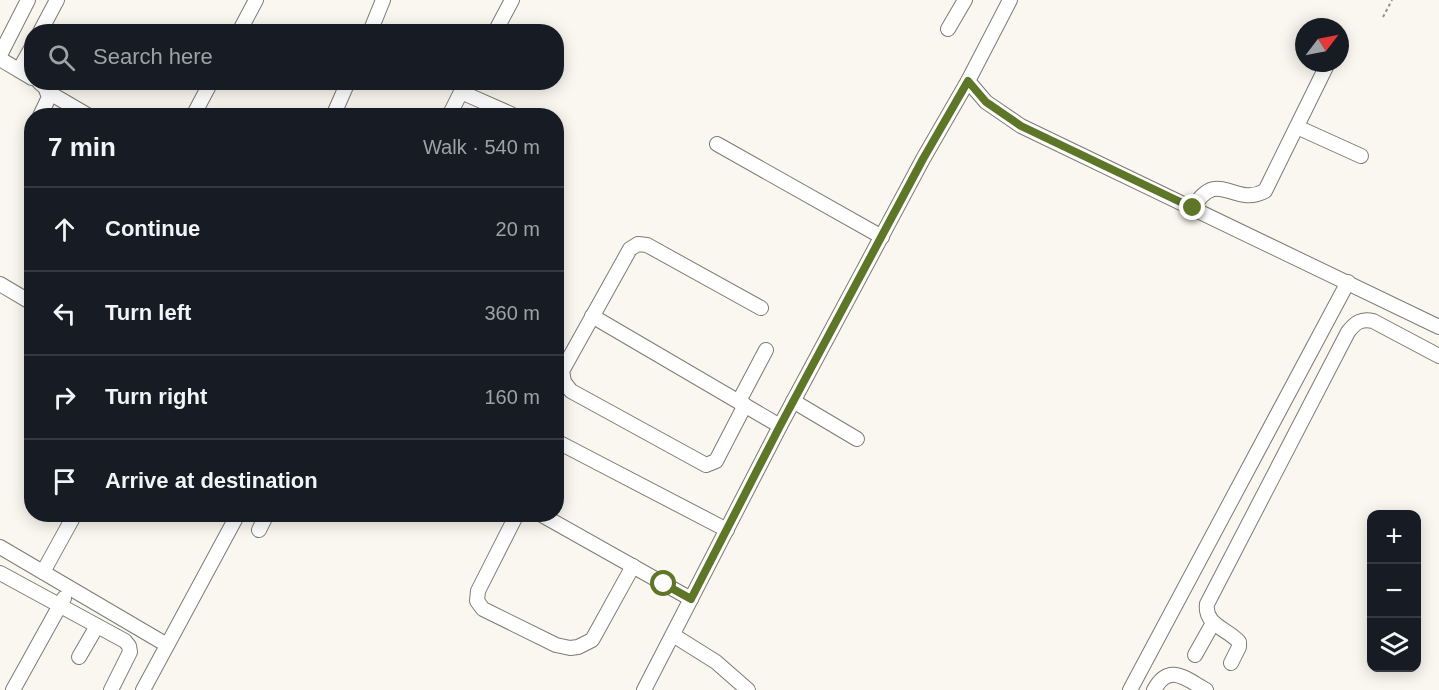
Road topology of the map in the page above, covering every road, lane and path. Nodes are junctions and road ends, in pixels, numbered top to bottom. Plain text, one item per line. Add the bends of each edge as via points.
1 (28, 0) edge
2 (57, 0) edge
3 (256, 0) edge
4 (383, 0) edge
5 (512, 0) edge
6 (965, 0) edge
7 (1010, 0) edge
8 (1392, 0) edge
9 (1383, 17) dead end
10 (44, 24) edge
11 (243, 24) edge
12 (373, 24) edge
13 (499, 24) edge
14 (948, 29) dead end
15 (0, 57) edge
16 (24, 61) edge
17 (19, 70) junction
18 (1324, 72) edge
19 (24, 73) edge
20 (968, 81) junction
21 (44, 90) edge
22 (48, 90) edge
23 (207, 90) edge
24 (344, 90) edge
25 (462, 90) edge
26 (468, 90) edge
27 (44, 108) edge
28 (76, 108) edge
29 (198, 108) edge
30 (337, 108) edge
31 (453, 108) edge
32 (500, 108) edge
33 (1298, 127) junction
34 (717, 144) dead end
35 (1361, 156) dead end
36 (1193, 208) junction
37 (882, 237) junction
38 (1348, 282) junction
39 (0, 284) edge
40 (24, 298) edge
41 (761, 308) dead end
42 (592, 316) junction
43 (1439, 327) edge
44 (766, 350) dead end
45 (1439, 356) edge
46 (564, 367) edge
47 (564, 382) edge
48 (793, 401) junction
49 (742, 403) junction
50 (780, 426) junction
51 (857, 439) dead end
52 (564, 445) edge
53 (71, 522) edge
54 (234, 522) edge
55 (263, 522) edge
56 (514, 522) edge
57 (554, 522) edge
58 (259, 530) dead end
59 (727, 531) junction
60 (0, 547) edge
61 (633, 566) junction
62 (43, 572) junction
63 (0, 573) edge
64 (1186, 585) junction
65 (69, 588) junction
66 (1210, 598) junction
67 (691, 599) junction
68 (60, 605) junction
69 (1213, 623) junction
70 (97, 626) junction
71 (673, 635) junction
72 (167, 645) junction
73 (1195, 655) dead end
74 (79, 657) dead end
75 (1231, 663) dead end
76 (13, 690) edge
77 (111, 690) edge
78 (143, 690) edge
79 (644, 690) edge
80 (748, 690) edge
81 (1130, 690) edge
82 (1154, 690) edge
83 (1206, 690) edge

1 - 15 street
2 - 10 street
3 - 11 street
4 - 12 street
5 - 13 street
6 - 14 street
7 - 20 street
8 - 9 path
15 - 17 street
16 - 17 street
17 - 19 street
18 - 33 street
20 - 36 street via 986,102 1015,123
20 - 37 street
21 - 27 street via 47,102
22 - 28 street
23 - 29 street
24 - 30 street
25 - 31 street
26 - 32 street
33 - 35 street
33 - 36 street via 1265,191 1245,196 1210,189 1201,194
34 - 37 street
36 - 38 street
37 - 48 street
38 - 43 street
38 - 64 street
39 - 40 street
41 - 42 street via 643,243 630,249
42 - 46 street
42 - 49 street
44 - 49 street
45 - 66 street via 1373,321 1366,319 1353,326
47 - 49 street via 571,391 706,465 716,461
48 - 50 street
48 - 51 street
49 - 50 street
50 - 59 street
52 - 59 street
53 - 62 street
54 - 72 street
55 - 58 street
56 - 61 street via 478,591 477,601 483,609 556,645 578,647 592,640
57 - 61 street
59 - 67 street
60 - 62 street
61 - 67 street
62 - 65 street
63 - 68 street
64 - 66 street
64 - 81 street
65 - 68 street
65 - 72 street
66 - 69 street via 1206,609
67 - 71 street
68 - 70 street
68 - 76 street
69 - 73 street
69 - 75 street via 1239,642
70 - 74 street
70 - 77 street via 129,646 127,660
71 - 79 street
71 - 80 street via 716,662
72 - 78 street
82 - 83 street via 1160,679 1174,674

